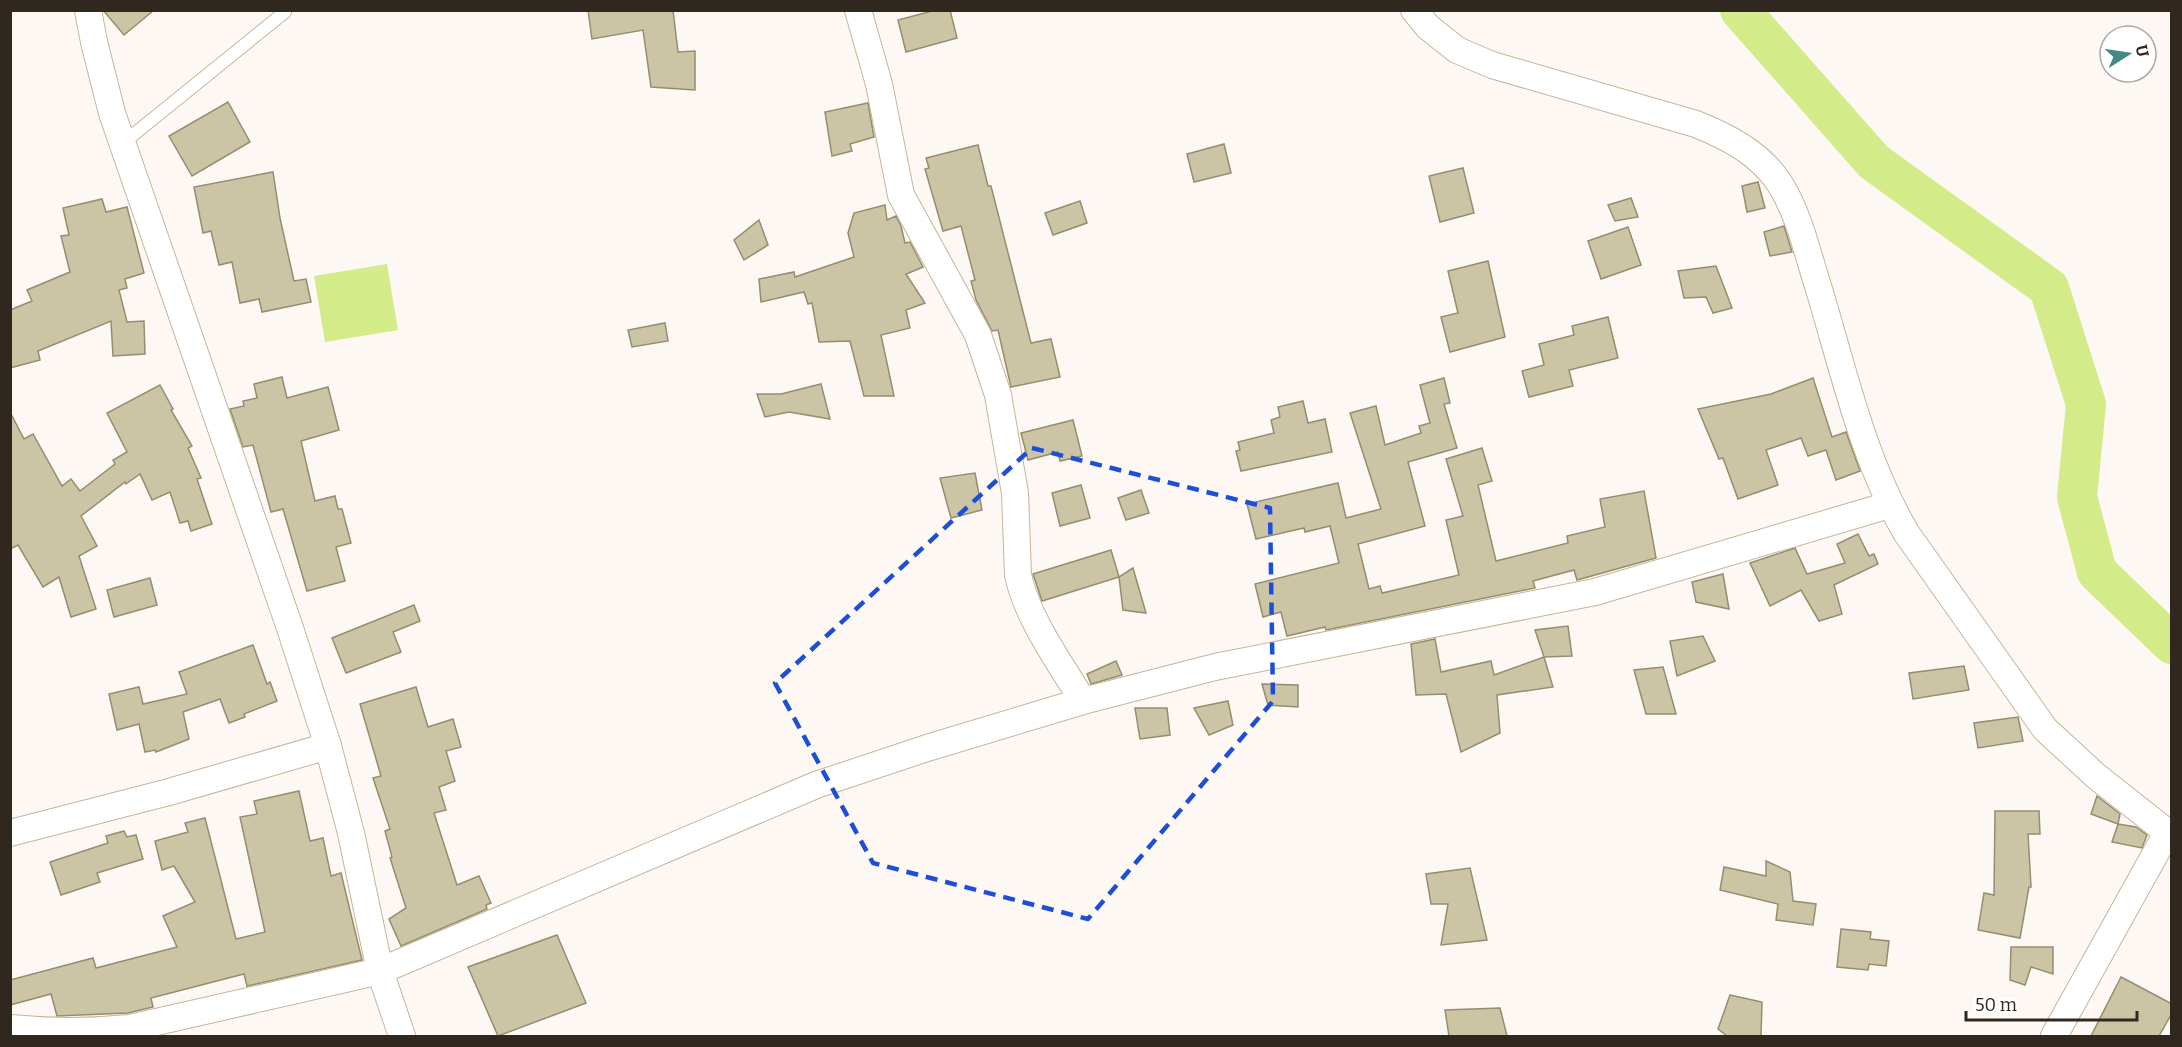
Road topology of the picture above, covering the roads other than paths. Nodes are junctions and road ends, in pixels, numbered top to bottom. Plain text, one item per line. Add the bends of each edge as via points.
1 (88, 10) edge
2 (858, 10) edge
3 (1414, 10) edge
4 (285, 12) dead end
5 (123, 142) junction
6 (1889, 505) junction
7 (1083, 701) junction
8 (328, 746) junction
9 (10, 834) edge
10 (2169, 834) edge
11 (380, 971) junction
12 (10, 1028) edge
13 (402, 1036) edge
14 (2054, 1036) edge

1 - 5 street via 112,113
2 - 7 street via 879,84 901,195 978,335 998,395 1015,493 1020,588
3 - 6 street via 1428,27 1458,50 1492,65 1696,124 1722,134 1764,164 1779,183 1800,227 1869,453
4 - 5 lane
5 - 8 street
6 - 7 street via 1595,592 1215,667
6 - 10 street via 2045,729
7 - 11 street via 816,785
8 - 9 street
8 - 11 street
10 - 14 street
11 - 12 street via 130,1028 88,1032
11 - 13 street

